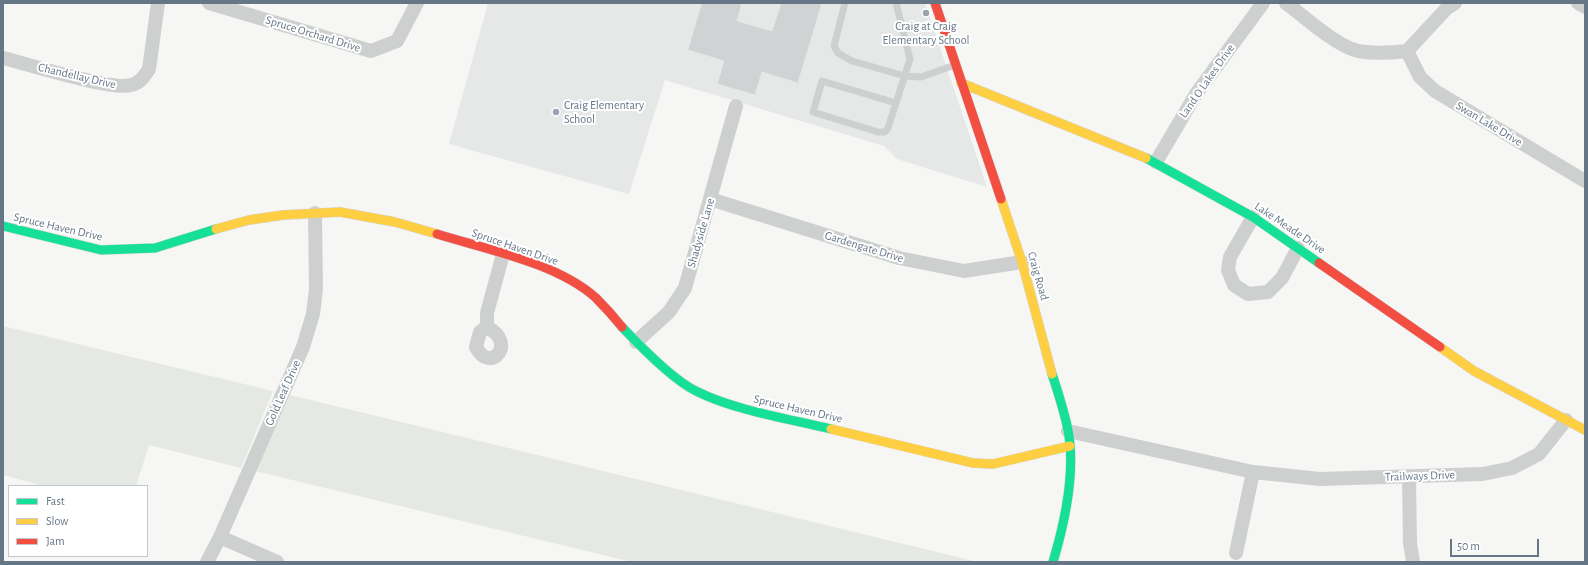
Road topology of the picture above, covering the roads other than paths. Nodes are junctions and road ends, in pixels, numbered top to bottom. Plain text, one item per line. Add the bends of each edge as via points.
1 (158, 3) edge
2 (209, 3) edge
3 (417, 3) edge
4 (845, 3) edge
5 (896, 3) edge
6 (935, 3) edge
7 (1264, 3) edge
8 (1286, 3) edge
9 (1456, 3) edge
10 (1578, 3) edge
11 (1585, 7) edge
12 (1407, 51) junction
13 (3, 58) edge
14 (956, 64) junction
15 (905, 76) junction
16 (961, 83) junction
17 (896, 103) junction
18 (736, 106) dead end
19 (1156, 162) junction
20 (1585, 181) edge
21 (710, 199) junction
22 (315, 213) junction
23 (1253, 217) junction
24 (3, 226) edge
25 (1298, 248) junction
26 (503, 254) junction
27 (1022, 262) junction
28 (487, 327) dead end
29 (636, 342) junction
30 (1566, 420) junction
31 (1585, 430) edge
32 (1068, 431) junction
33 (1070, 446) junction
34 (1253, 472) junction
35 (1409, 477) junction
36 (220, 537) junction
37 (1236, 553) dead end
38 (208, 562) edge
39 (278, 562) edge
40 (1053, 562) edge
41 (1413, 562) edge

1 - 13 street, Chandellay Drive via 149,70 138,83 130,86 107,84
2 - 3 street, Spruce Orchard Drive via 371,51 397,41
4 - 15 lane via 834,46 838,53 852,61
5 - 15 lane via 910,59
6 - 14 street, Craig Road
7 - 19 street, Land O Lakes Drive via 1196,94
8 - 12 street via 1339,43 1356,50 1377,53
9 - 12 street via 1447,8
10 - 11 street
12 - 20 street, Swan Lake Drive via 1420,77 1435,91
14 - 15 lane via 921,77
14 - 16 street, Craig Road
15 - 17 lane
16 - 19 street, Lake Meade Drive
16 - 27 street, Craig Road
17 - 17 lane via 822,81 813,112 885,132
18 - 21 street, Shadyside Lane
19 - 23 street, Lake Meade Drive
21 - 27 street, Gardengate Drive via 899,258 957,270
21 - 29 street, Shadyside Lane via 685,288 669,312
22 - 24 street, Spruce Haven Drive via 249,220 155,248 130,250 101,250
22 - 26 street, Spruce Haven Drive via 340,212 395,222
22 - 36 street, Gold Leaf Drive via 316,289 313,314 303,347
23 - 25 street, Lake Meade Drive
23 - 25 street via 1230,257 1228,270 1234,285 1248,294 1268,292 1282,278
25 - 30 street, Lake Meade Drive via 1474,371
26 - 28 street via 487,313
26 - 29 street, Spruce Haven Drive via 536,264 569,279 595,296
27 - 32 street, Craig Road
29 - 33 street, Spruce Haven Drive via 695,391 731,405 973,463 992,464
30 - 31 street, Lake Meade Drive
30 - 35 street, Trailways Drive via 1539,454 1512,468 1483,474
32 - 33 street, Craig Road
32 - 34 street, Trailways Drive
33 - 40 street, Craig Road via 1066,506
34 - 35 street, Trailways Drive via 1320,479
34 - 37 street
35 - 41 street via 1410,543
36 - 38 street, Gold Leaf Drive
36 - 39 street

